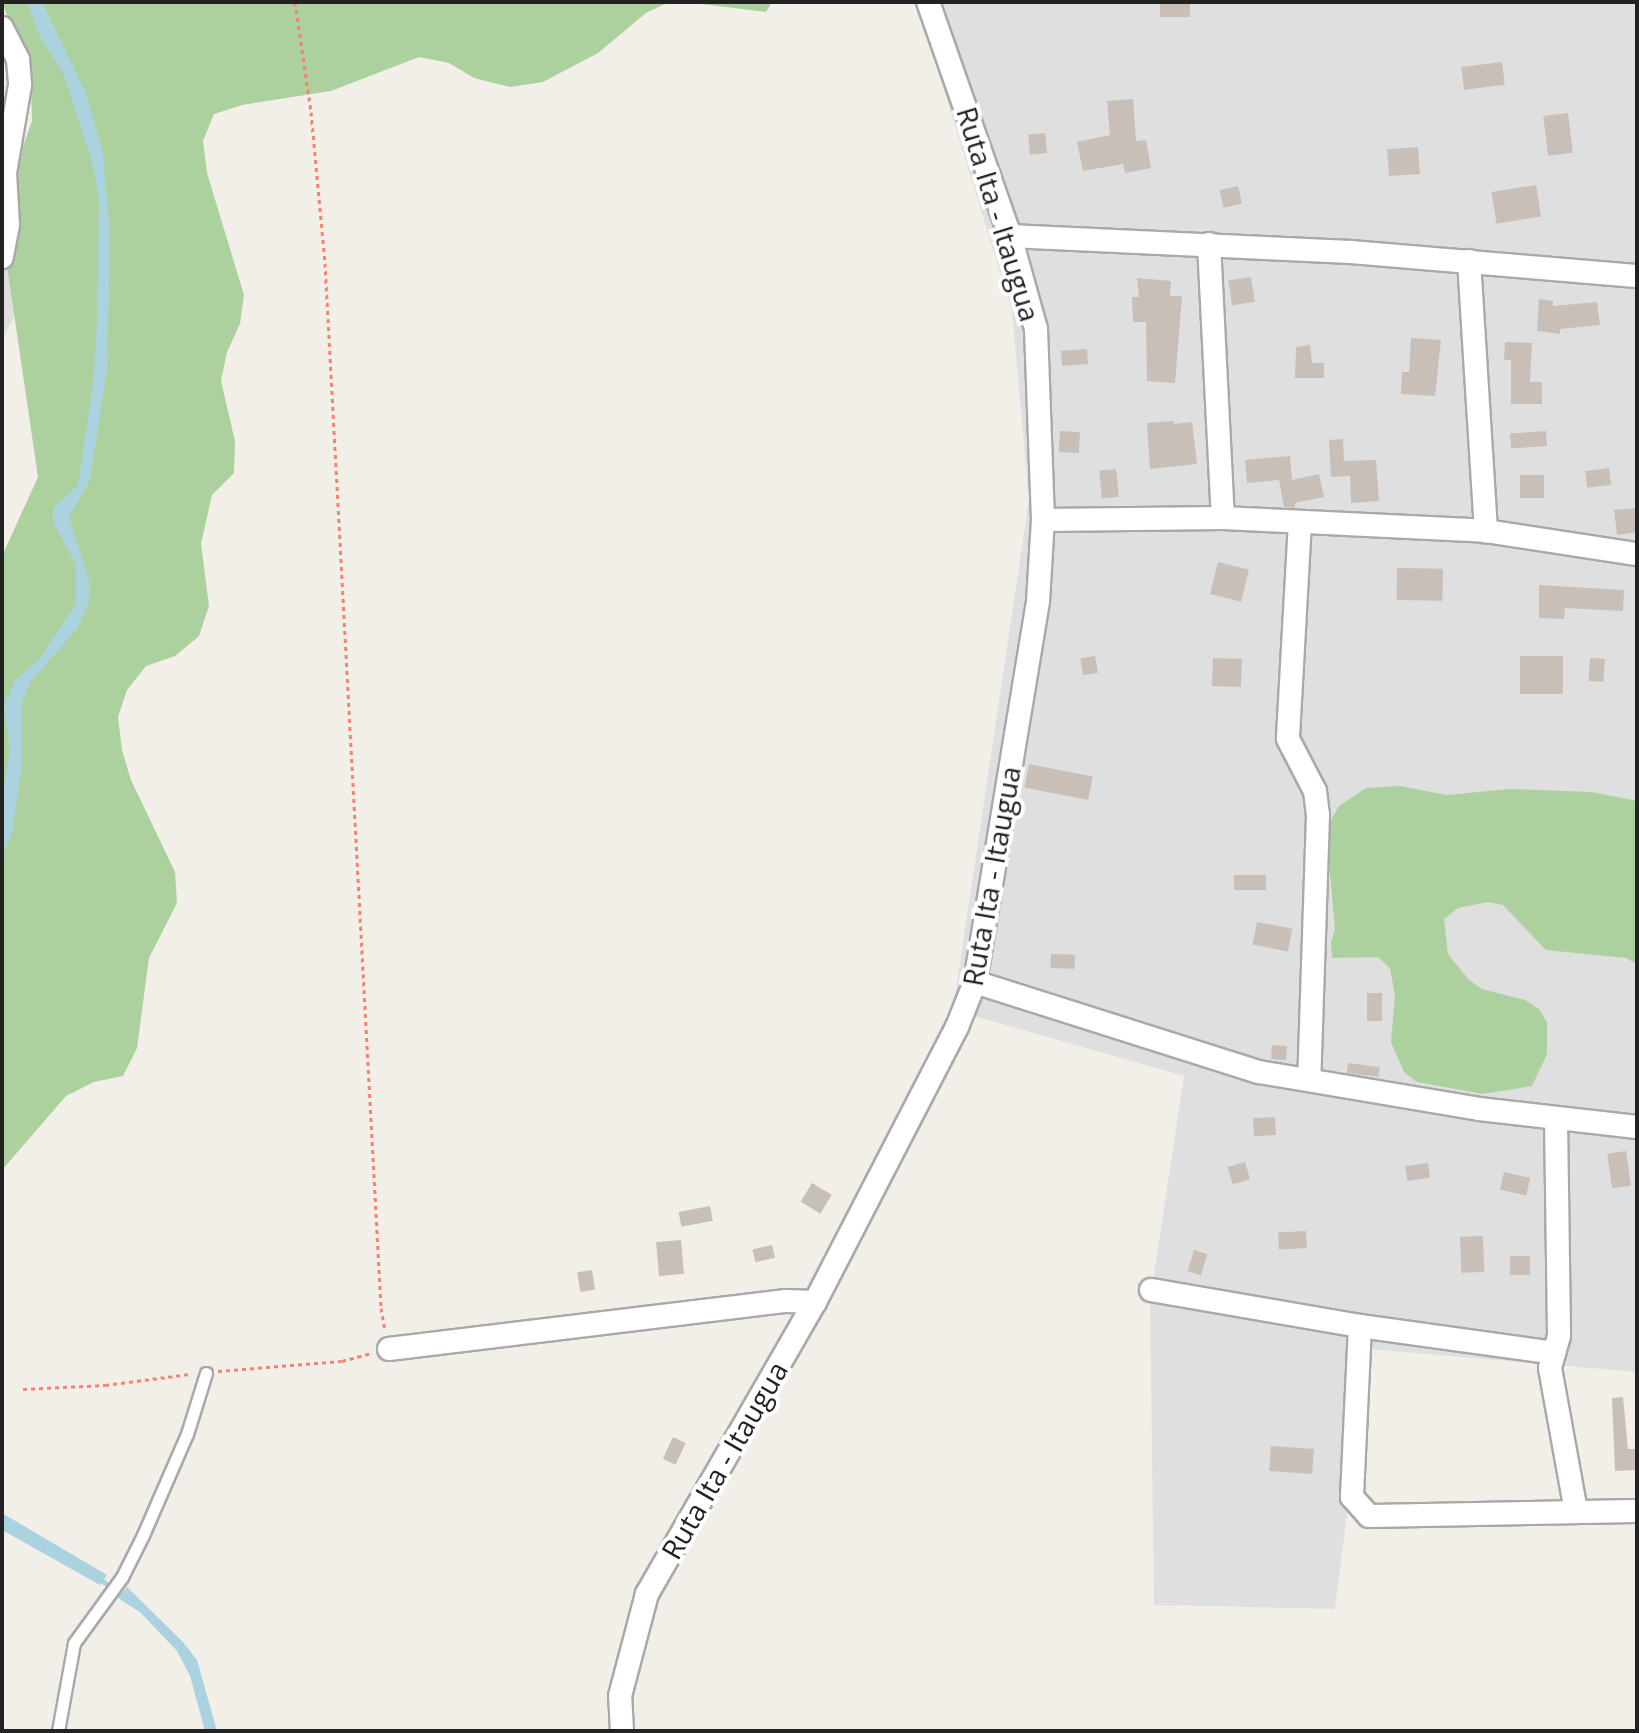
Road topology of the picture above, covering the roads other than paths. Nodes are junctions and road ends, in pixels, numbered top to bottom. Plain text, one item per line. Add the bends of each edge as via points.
1 (928, 2) edge
2 (2, 28) edge
3 (1010, 236) junction
4 (1209, 244) junction
5 (2, 257) edge
6 (1469, 261) junction
7 (1637, 276) edge
8 (1223, 518) junction
9 (1043, 520) junction
10 (1300, 522) junction
11 (1486, 531) junction
12 (1637, 554) edge
13 (975, 982) junction
14 (1309, 1080) junction
15 (1556, 1118) junction
16 (1637, 1127) edge
17 (1151, 1290) dead end
18 (815, 1302) junction
19 (1360, 1326) junction
20 (389, 1349) road end
21 (1554, 1353) junction
22 (206, 1373) dead end
23 (1576, 1511) junction
24 (1637, 1511) edge
25 (58, 1731) edge
26 (622, 1731) edge

1 - 3 street, Ruta Ita - Itaugua
2 - 5 street via 18,60 20,85 5,173 8,225
3 - 4 street
3 - 9 street, Ruta Ita - Itaugua via 1036,329
4 - 6 street
4 - 8 street
6 - 7 street
6 - 11 street
8 - 9 street
8 - 10 street
9 - 13 street, Ruta Ita - Itaugua via 1038,601
10 - 11 street
10 - 14 street via 1288,739 1315,791 1318,815
11 - 12 street
13 - 14 street via 1259,1072
13 - 18 street, Ruta Ita - Itaugua via 957,1027
14 - 15 street
15 - 16 street
15 - 21 street via 1559,1336
17 - 19 street
18 - 20 street via 786,1301
18 - 26 street, Ruta Ita - Itaugua via 647,1594 620,1696
19 - 21 street
19 - 23 street via 1352,1497 1369,1516
21 - 23 street via 1550,1368
22 - 25 lane via 187,1434 122,1577 74,1643
23 - 24 street

